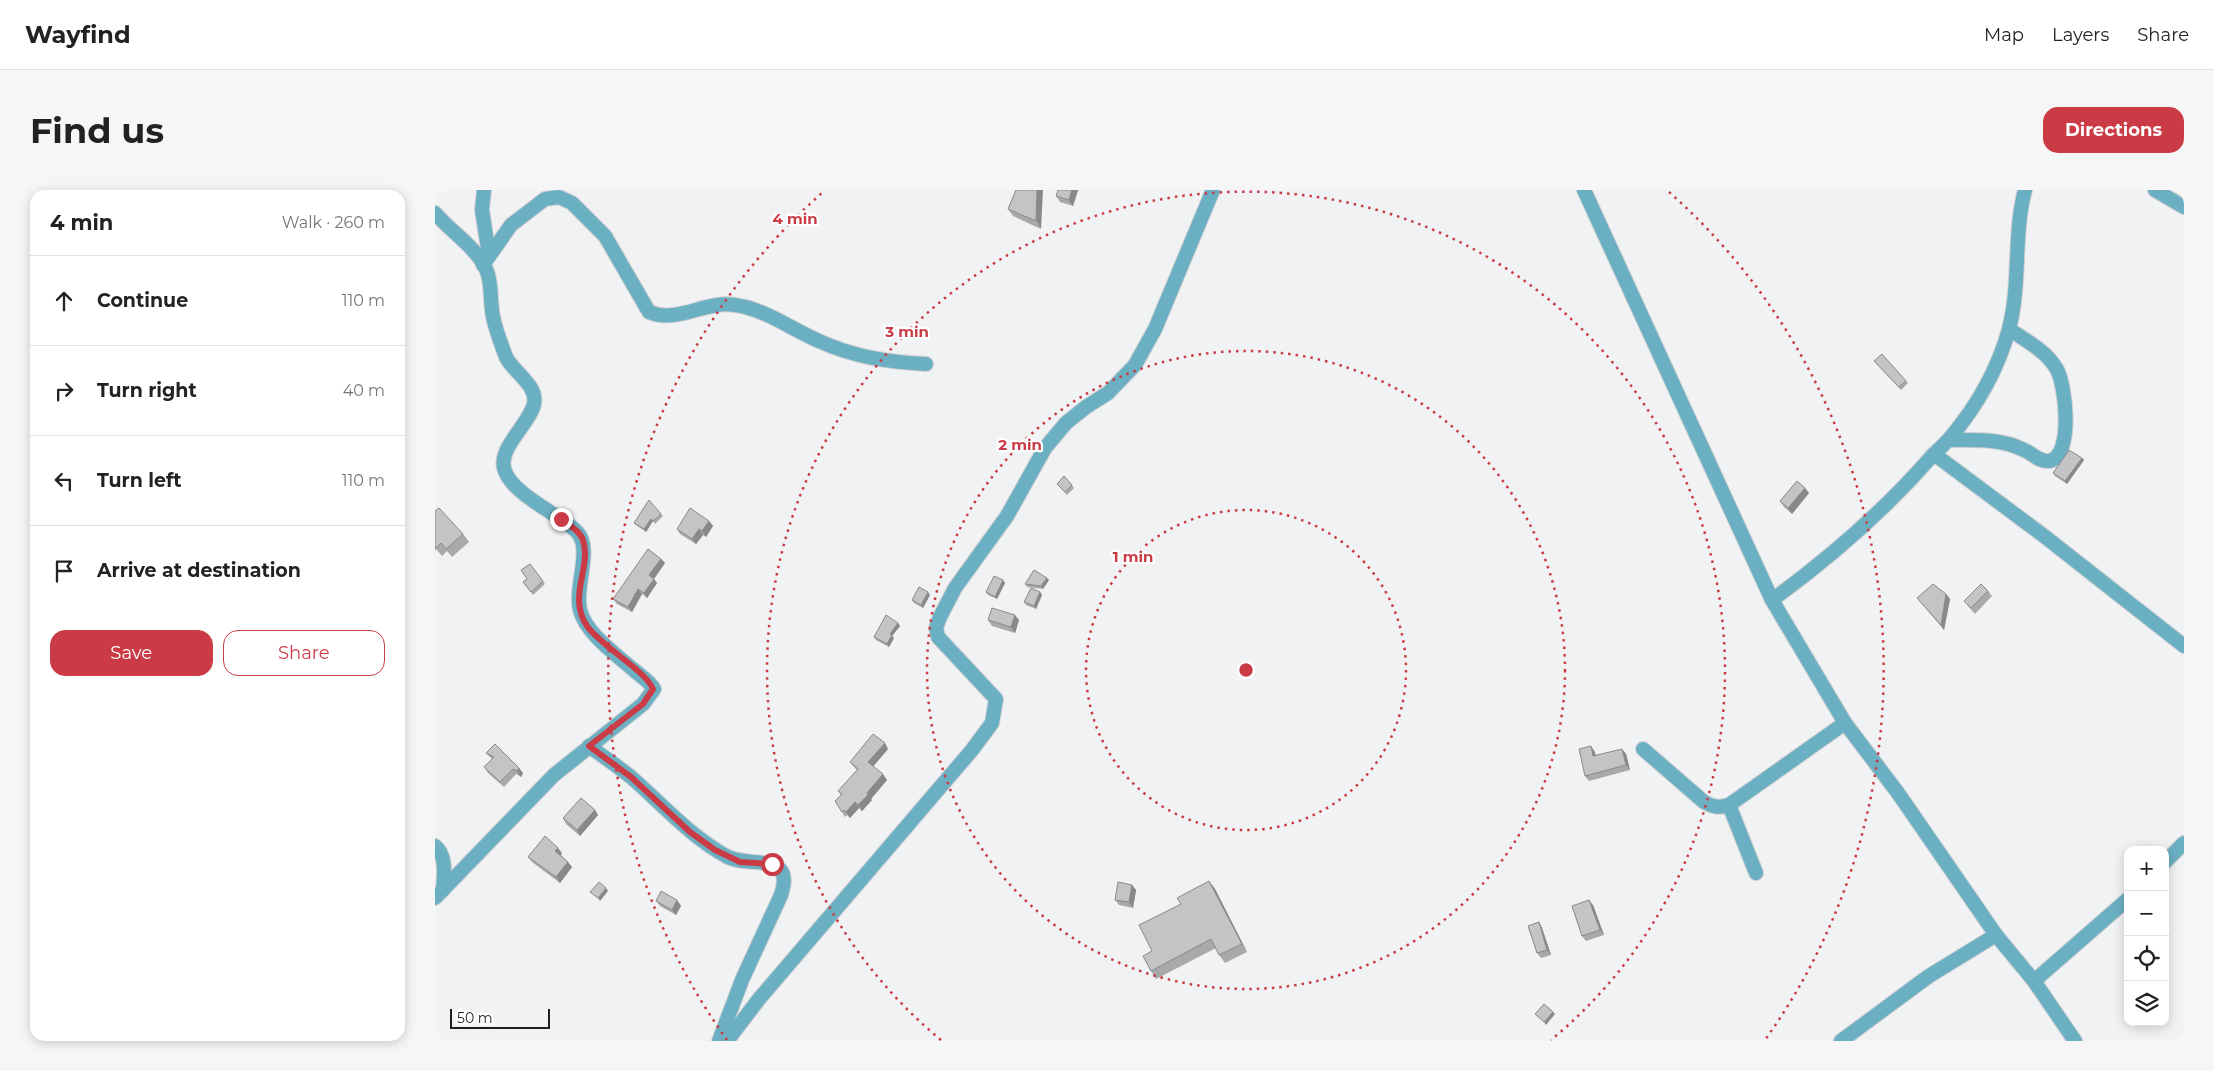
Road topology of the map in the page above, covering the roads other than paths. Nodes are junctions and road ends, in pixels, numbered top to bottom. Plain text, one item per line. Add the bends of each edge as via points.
1 (484, 190) edge
2 (1213, 190) edge
3 (1584, 190) edge
4 (2025, 190) edge
5 (2155, 190) edge
6 (2184, 208) edge
7 (435, 213) edge
8 (486, 260) junction
9 (2009, 329) junction
10 (926, 364) dead end
11 (1949, 440) junction
12 (1934, 454) junction
13 (1773, 600) junction
14 (2184, 646) edge
15 (1845, 723) junction
16 (589, 746) junction
17 (1643, 749) dead end
18 (1729, 805) junction
19 (2184, 843) edge
20 (435, 846) edge
21 (2169, 858) edge
22 (1756, 873) dead end
23 (439, 894) edge
24 (2124, 903) edge
25 (1996, 935) junction
26 (2034, 982) junction
27 (719, 1041) edge
28 (727, 1041) edge
29 (1841, 1041) edge
30 (2075, 1041) edge

1 - 8 street via 482,210
2 - 28 street via 1155,329 1135,365 1108,393 1066,423 1045,448 1007,516 955,588 940,617 936,628 938,637 995,699 992,723
3 - 13 street
4 - 9 street
5 - 6 street
7 - 8 street
8 - 10 street via 511,224 545,200 559,197 572,203 605,236 649,312 657,315 682,314 721,304 735,305 754,309 820,342 858,356 884,362
8 - 16 street via 492,311 507,358 535,397 532,411 518,430 503,467 534,502 579,534 583,540 584,555 578,595 580,610 588,626 653,687 648,699
9 - 11 street via 1980,397
9 - 11 street via 2032,344 2057,368 2066,410 2061,448 2049,461 2009,444 1987,440
11 - 12 street
12 - 13 street via 1906,486 1843,546
12 - 14 street
13 - 15 street
15 - 18 street
15 - 25 street via 1898,792
16 - 23 street via 555,775
16 - 27 street via 631,777 690,832 715,850 740,862 772,864 784,875 781,895 742,980
17 - 18 street via 1704,802 1712,807
18 - 22 street
19 - 21 street
20 - 23 street via 445,869
24 - 26 street
25 - 26 street
25 - 29 street via 1929,976
26 - 30 street

